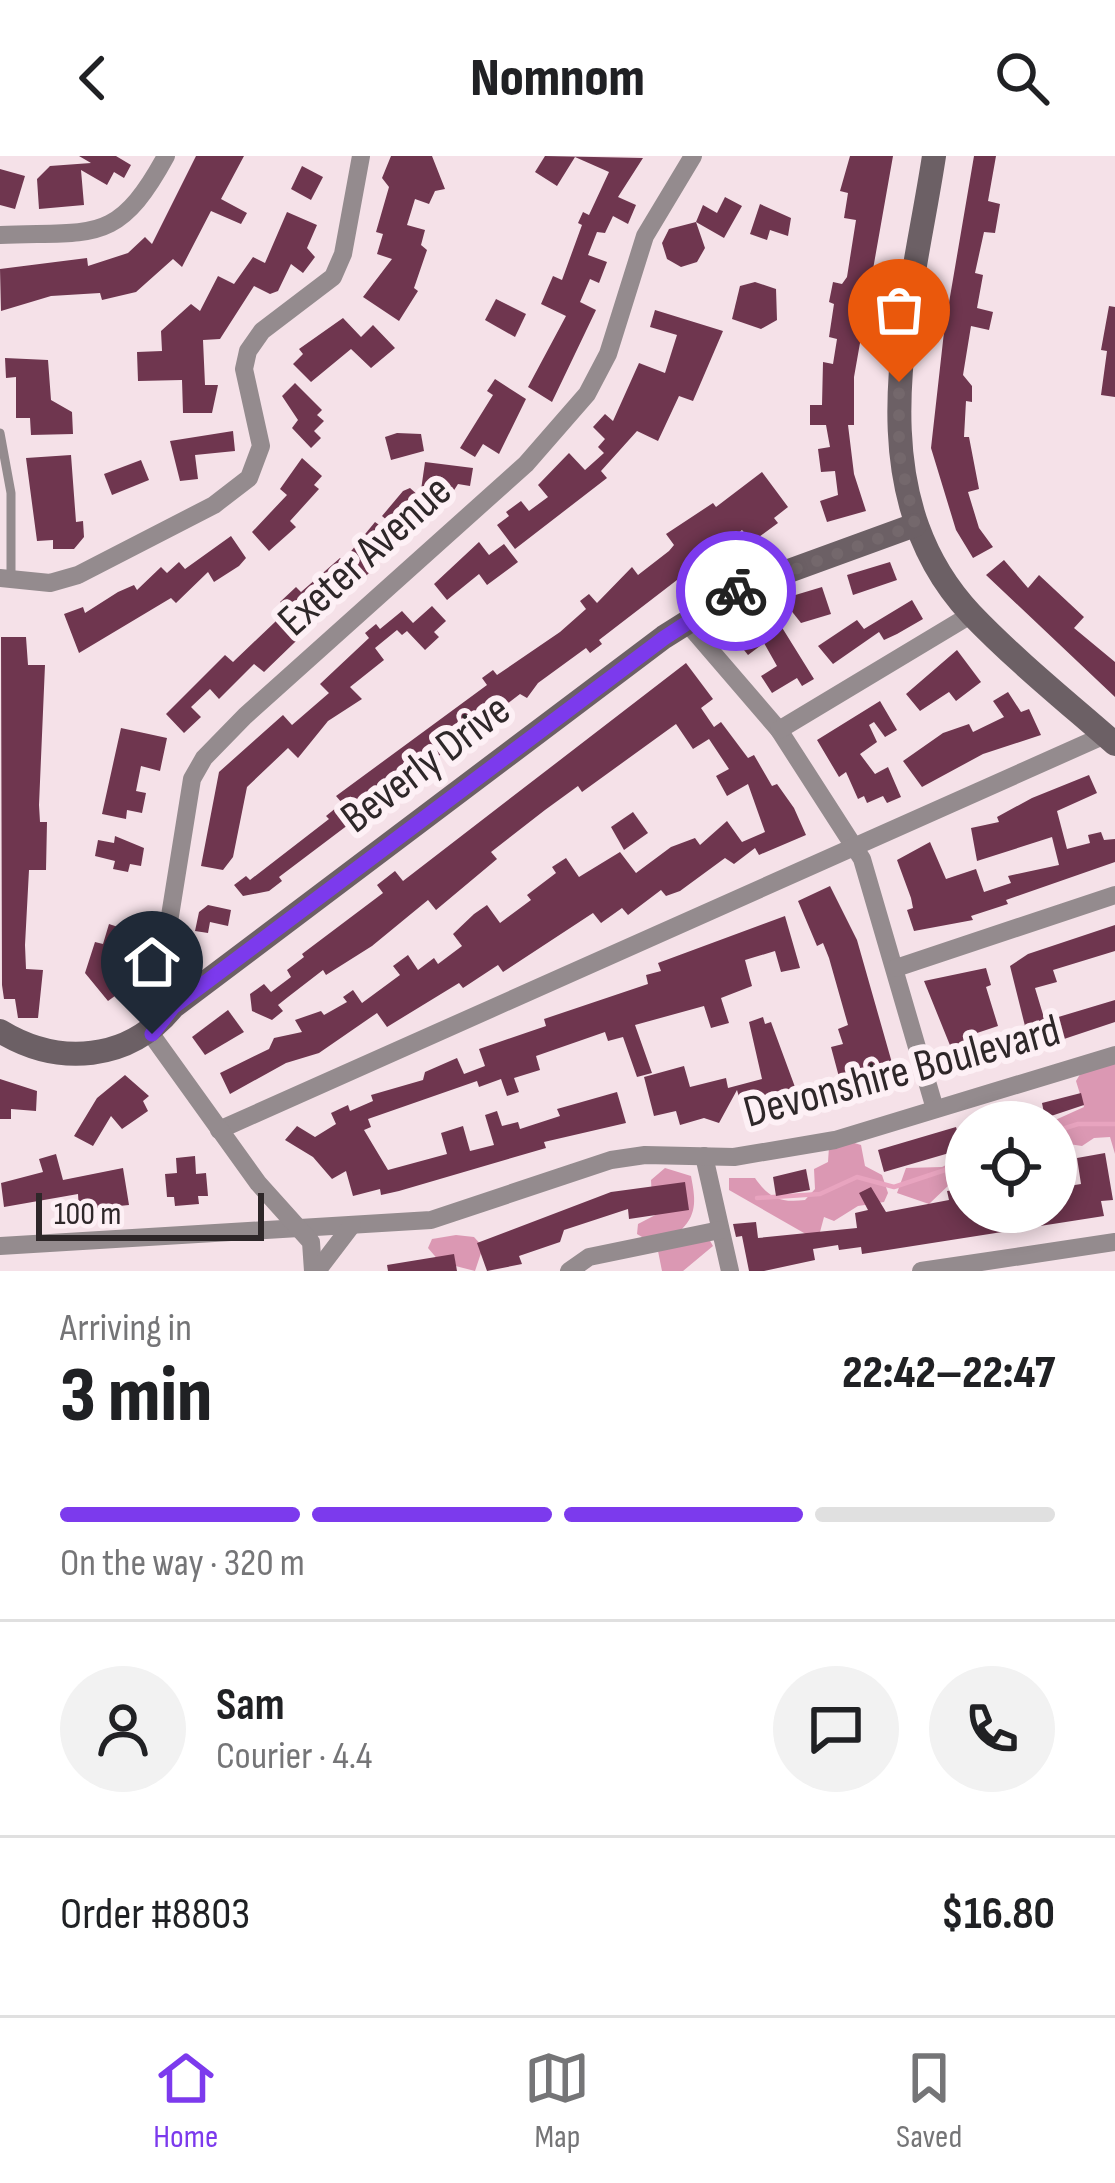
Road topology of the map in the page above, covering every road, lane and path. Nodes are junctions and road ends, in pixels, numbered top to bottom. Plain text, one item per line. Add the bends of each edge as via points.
1 (166, 156) edge
2 (362, 156) edge
3 (693, 156) edge
4 (934, 156) edge
5 (0, 235) edge
6 (0, 433) edge
7 (915, 525) junction
8 (6, 579) edge
9 (972, 614) junction
10 (687, 623) junction
11 (779, 730) junction
12 (1110, 740) edge
13 (856, 847) junction
14 (1115, 895) edge
15 (896, 968) junction
16 (0, 1031) edge
17 (152, 1034) junction
18 (1115, 1055) edge
19 (935, 1109) junction
20 (219, 1130) junction
21 (704, 1156) junction
22 (352, 1225) junction
23 (294, 1226) junction
24 (720, 1230) junction
25 (1115, 1242) edge
26 (0, 1246) edge
27 (315, 1271) edge
28 (569, 1271) edge
29 (730, 1271) edge
30 (921, 1271) edge

1 - 5 street via 143,198 115,224
2 - 8 street via 333,277 248,351 245,378 262,446 249,478 226,498 78,575 50,583
3 - 17 street, Exeter Avenue via 645,236 587,394 526,464 204,758 187,801
4 - 7 street via 899,382 899,453
6 - 8 lane via 11,493
7 - 9 street
7 - 10 street, Beverly Drive via 742,588
9 - 11 street
9 - 12 street
10 - 11 street
10 - 17 street, Beverly Drive via 173,1007
11 - 13 street
12 - 13 street
13 - 15 street
13 - 20 street
14 - 15 street
15 - 19 street
16 - 17 street, Beverly Drive via 33,1048 84,1054
17 - 20 street
18 - 19 street, Devonshire Boulevard
19 - 21 street, Devonshire Boulevard via 835,1140
20 - 23 street
21 - 22 street, Devonshire Boulevard via 611,1160 457,1214
21 - 24 street
22 - 23 street, Devonshire Boulevard
22 - 27 street
23 - 26 street, Devonshire Boulevard
23 - 27 street via 310,1242
24 - 28 street via 590,1257
24 - 29 street
25 - 30 street

